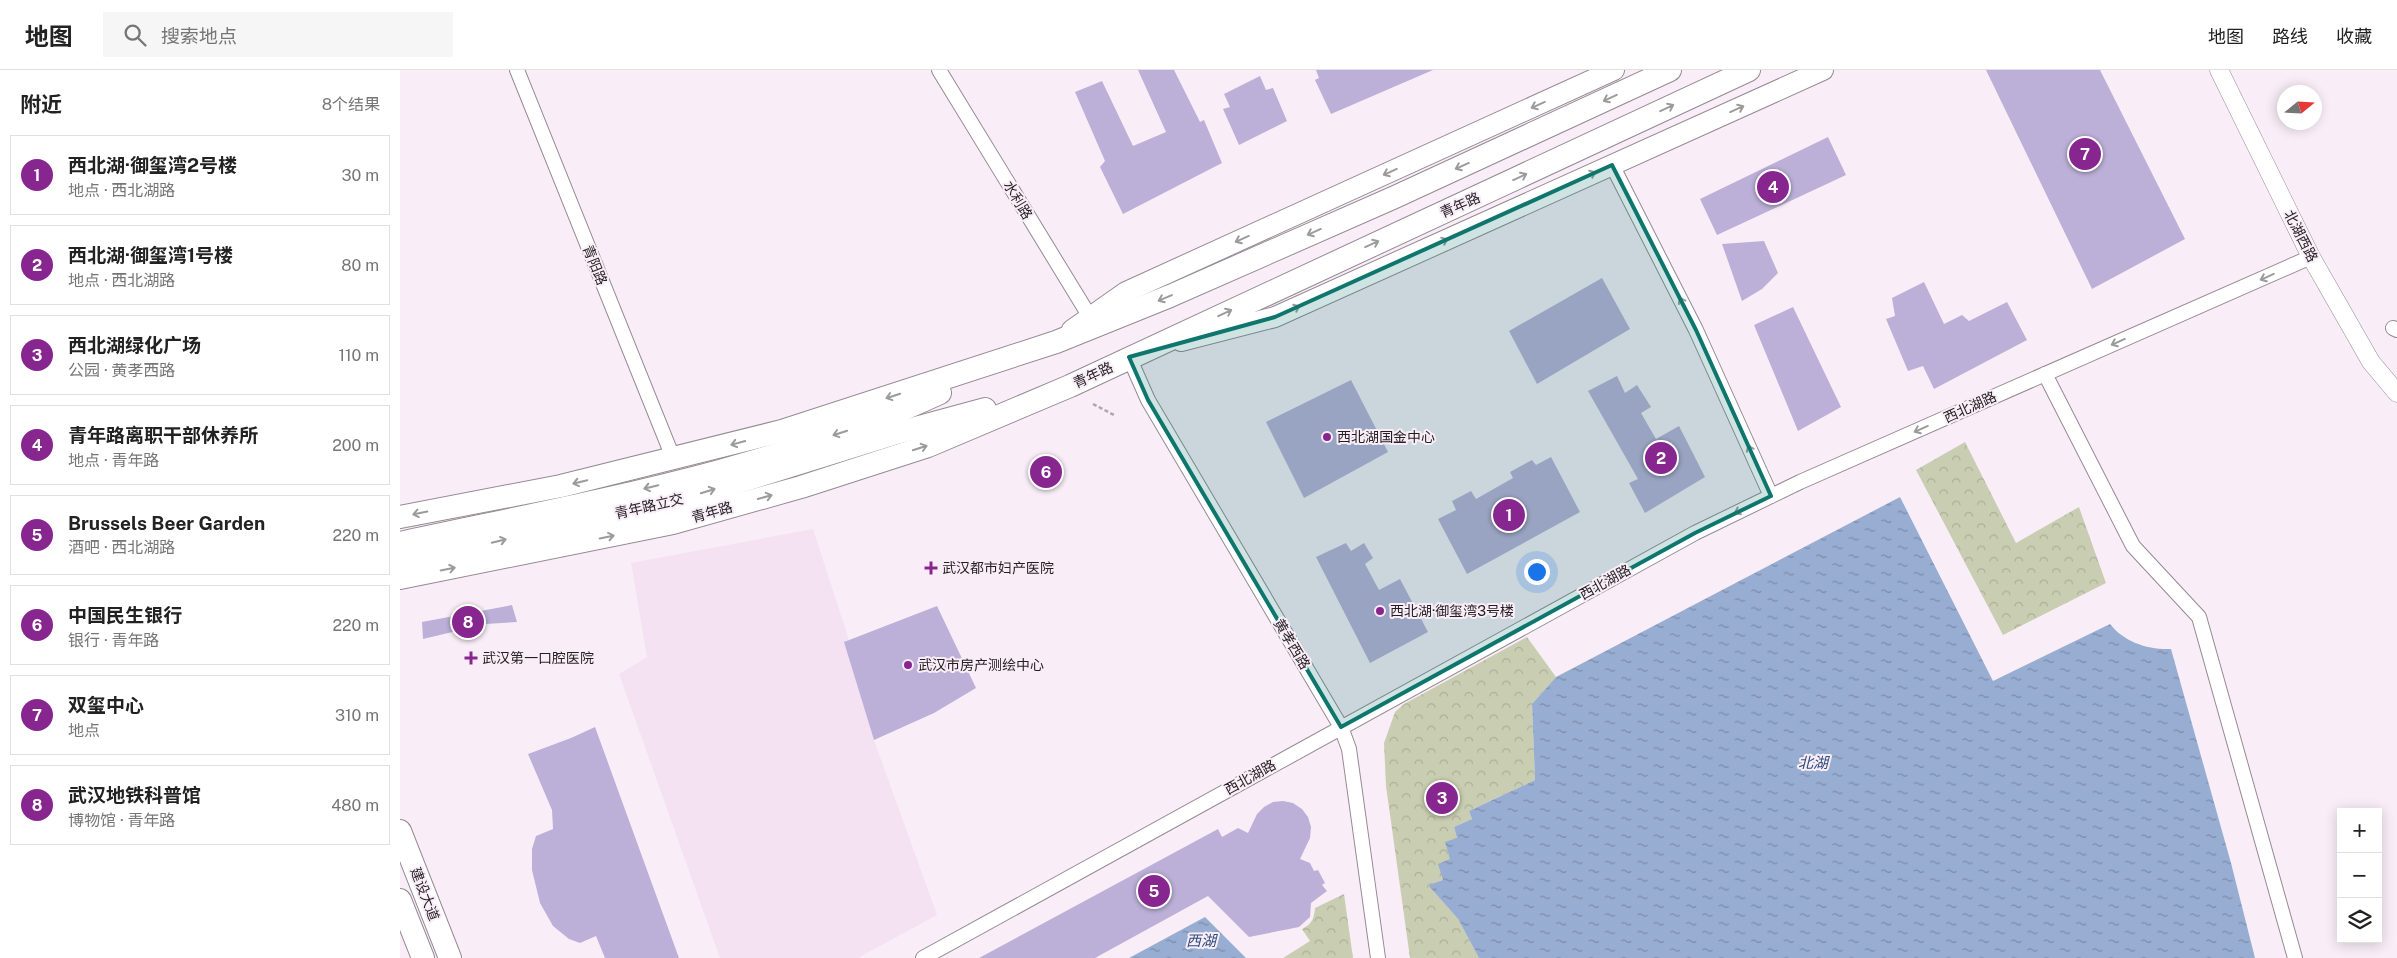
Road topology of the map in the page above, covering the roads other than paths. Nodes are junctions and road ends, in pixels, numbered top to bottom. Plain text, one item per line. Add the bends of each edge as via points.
1 (517, 70) edge
2 (939, 70) edge
3 (1614, 70) edge
4 (1670, 70) edge
5 (1750, 70) edge
6 (1823, 70) edge
7 (2219, 70) edge
8 (1612, 165) junction
9 (2311, 257) junction
10 (1096, 321) junction
11 (1047, 345) junction
12 (1137, 354) junction
13 (2045, 374) junction
14 (1070, 386) junction
15 (2397, 393) edge
16 (890, 426) junction
17 (674, 460) junction
18 (1771, 496) junction
19 (400, 517) edge
20 (400, 543) edge
21 (400, 561) edge
22 (423, 574) junction
23 (400, 578) edge
24 (400, 586) edge
25 (1341, 727) junction
26 (400, 831) edge
27 (400, 900) edge
28 (423, 958) edge
29 (450, 958) edge
30 (924, 958) edge
31 (1378, 958) edge
32 (2295, 958) edge

1 - 17 street, 青阳路
2 - 10 street, 水利路
3 -> 10 main road via 1126,292
4 -> 10 main road via 1395,197
12 -> 5 main road, 青年路
8 -> 6 main road
7 - 9 street, 北湖西路
12 -> 8 main road via 1275,318
18 -> 8 street via 1696,330
9 -> 13 street, 西北湖路
9 - 15 street, 北湖西路 via 2371,362
10 - 11 main road
11 - 16 main road
11 -> 17 main road via 782,431
12 - 14 main road, 青年路
12 - 25 street, 黄孝西路 via 1148,400
13 -> 18 street, 西北湖路
13 - 32 street via 2133,546 2199,617
14 - 16 main road
22 -> 14 main road, 青年路 via 673,523 801,487 928,446
16 -> 20 main road, 青年路立交 via 703,475
21 -> 16 main road, 青年路立交 via 436,556 694,496
17 -> 19 main road
18 -> 25 street, 西北湖路 via 1695,533
22 - 23 main road, 青年路
22 - 24 main road
25 - 30 street, 西北湖路
25 - 31 street, 黄孝西路 via 1349,749
26 - 29 main road, 建设大道
27 - 28 main road, 建设大道

